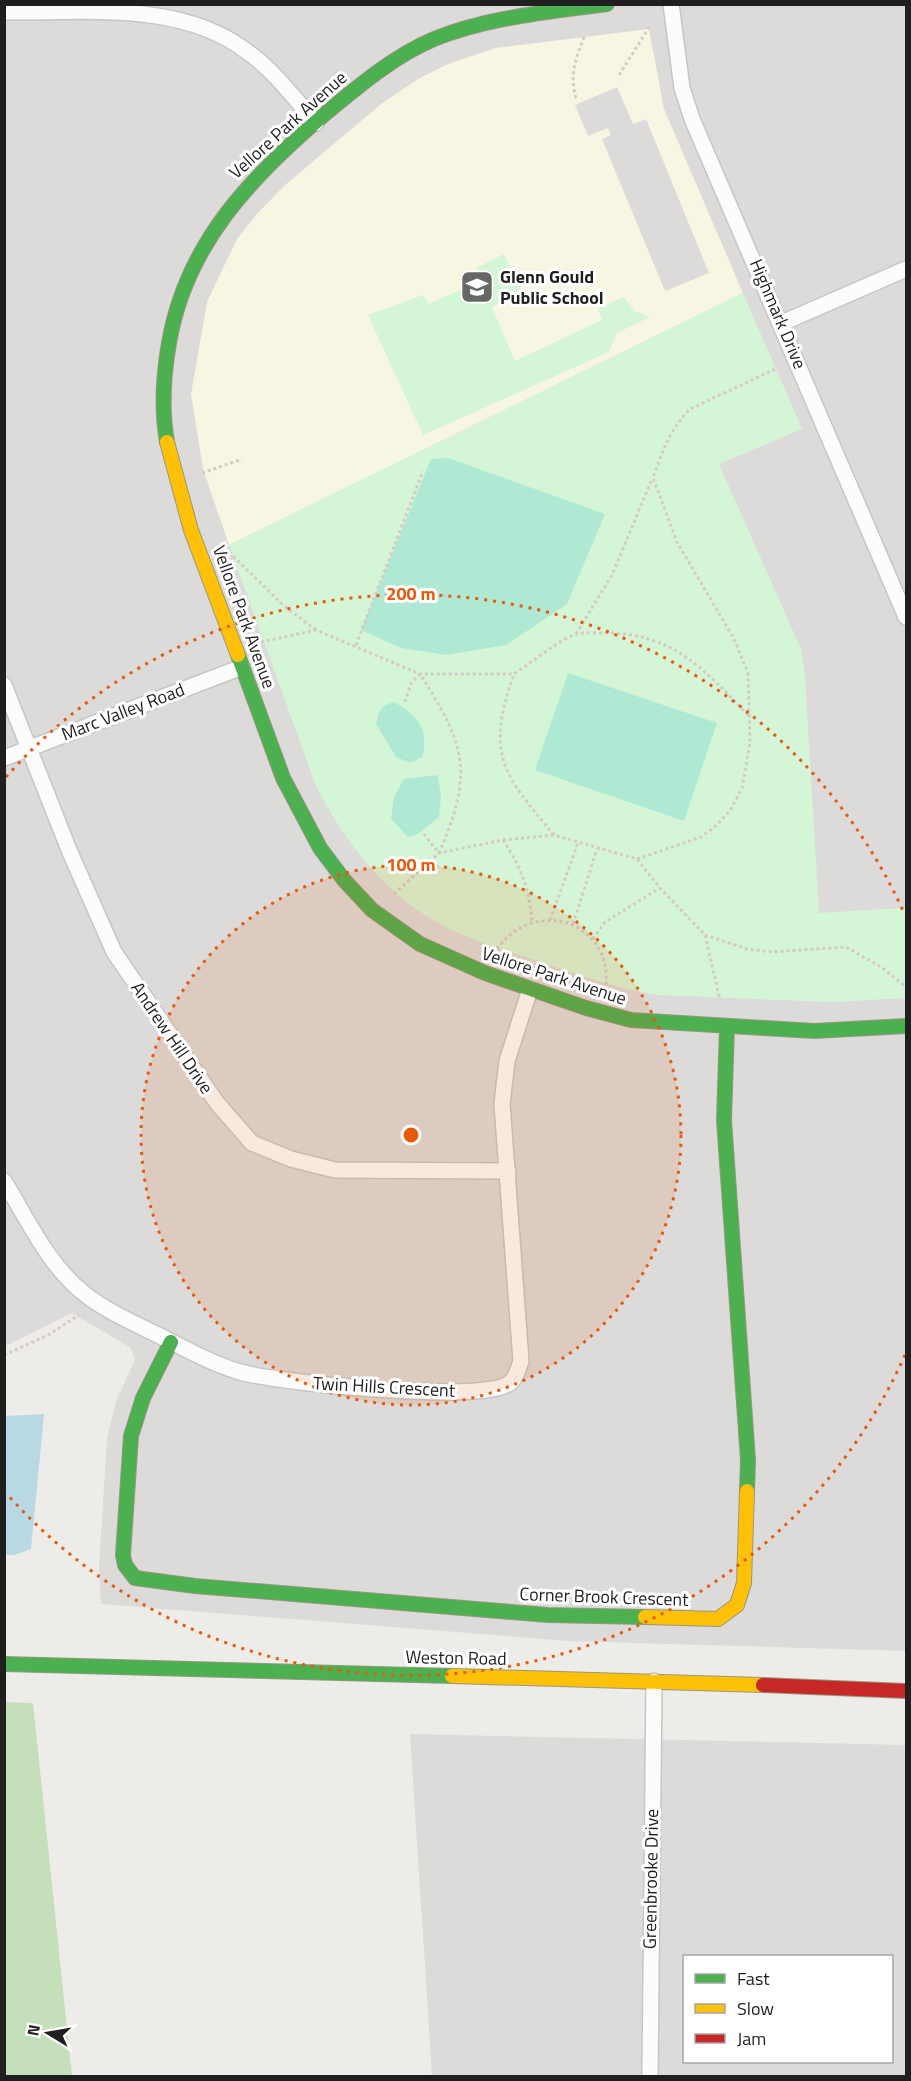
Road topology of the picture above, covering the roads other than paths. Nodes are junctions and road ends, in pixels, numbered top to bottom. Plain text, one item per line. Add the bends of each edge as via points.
1 (607, 4) edge
2 (671, 4) edge
3 (4, 12) edge
4 (316, 123) junction
5 (906, 269) edge
6 (782, 323) junction
7 (906, 617) edge
8 (242, 667) junction
9 (4, 685) edge
10 (29, 748) junction
11 (4, 758) edge
12 (530, 989) junction
13 (727, 1026) junction
14 (906, 1026) edge
15 (508, 1171) junction
16 (4, 1181) edge
17 (171, 1342) junction
18 (4, 1664) edge
19 (654, 1681) junction
20 (906, 1691) edge
21 (650, 2076) edge

1 - 4 street, Vellore Park Avenue via 497,20 431,41 384,67
2 - 6 street, Highmark Drive via 685,99
3 - 4 street via 150,13 209,30 261,62
4 - 8 street, Vellore Park Avenue via 255,176 207,234 180,296 166,363 163,407 178,488
5 - 6 street
6 - 7 street, Highmark Drive
8 - 10 street, Marc Valley Road
8 - 12 street, Vellore Park Avenue via 289,796 316,844 350,888 388,922 433,951
9 - 10 street, Andrew Hill Drive
10 - 11 street, Marc Valley Road
10 - 15 street, Andrew Hill Drive via 114,952 217,1102 252,1143 291,1159 335,1170
12 - 13 street, Vellore Park Avenue via 636,1021
12 - 15 street, Twin Hills Crescent via 503,1076
13 - 14 street, Vellore Park Avenue via 827,1031
13 - 17 street, Corner Brook Crescent via 724,1120 748,1460 744,1583 737,1605 729,1613 718,1619 548,1615 184,1586 135,1578 123,1555 131,1436 143,1398
15 - 17 street, Twin Hills Crescent via 521,1348 517,1373 510,1384 497,1389 440,1393 273,1380 235,1371
16 - 17 street, Twin Hills Crescent via 69,1280 106,1309
18 - 19 street, Weston Road
19 - 20 street, Weston Road
19 - 21 street, Greenbrooke Drive

